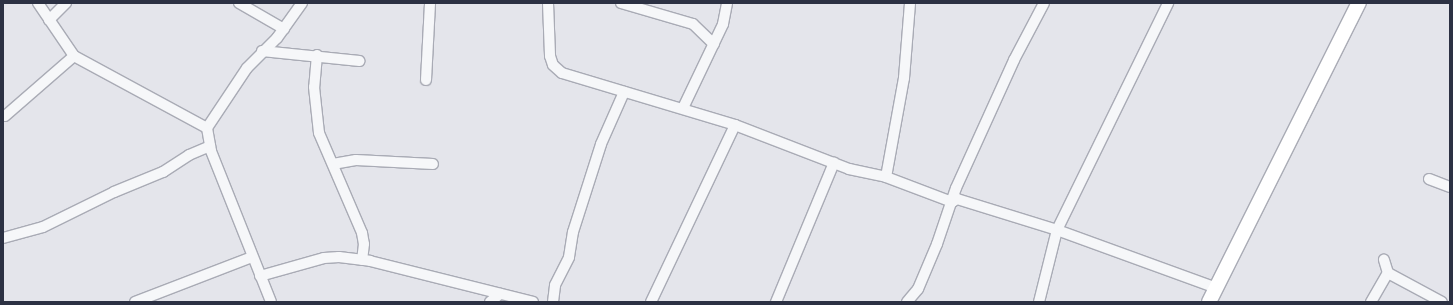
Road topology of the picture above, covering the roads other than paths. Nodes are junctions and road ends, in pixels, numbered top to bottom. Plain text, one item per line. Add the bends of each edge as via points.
1 (38, 3) edge
2 (66, 3) edge
3 (239, 3) edge
4 (302, 3) edge
5 (430, 3) edge
6 (548, 3) edge
7 (621, 3) edge
8 (728, 3) edge
9 (910, 3) edge
10 (1044, 3) edge
11 (1168, 3) edge
12 (1359, 3) edge
13 (49, 20) junction
14 (284, 29) junction
15 (714, 44) junction
16 (262, 51) junction
17 (317, 55) junction
18 (74, 56) junction
19 (359, 62) dead end
20 (426, 80) dead end
21 (624, 92) junction
22 (683, 108) junction
23 (4, 116) dead end
24 (735, 125) junction
25 (207, 128) junction
26 (210, 146) junction
27 (834, 163) junction
28 (333, 164) junction
29 (434, 164) dead end
30 (886, 177) junction
31 (1428, 179) dead end
32 (1450, 187) edge
33 (952, 202) junction
34 (1057, 230) junction
35 (3, 238) edge
36 (252, 258) junction
37 (362, 260) junction
38 (1384, 260) dead end
39 (1388, 273) junction
40 (260, 276) junction
41 (1216, 288) junction
42 (500, 294) junction
43 (138, 301) edge
44 (271, 302) edge
45 (490, 302) edge
46 (533, 302) edge
47 (553, 302) edge
48 (652, 302) edge
49 (776, 302) edge
50 (907, 302) edge
51 (1039, 302) edge
52 (1209, 302) edge
53 (1371, 302) edge
54 (1442, 302) edge

1 - 13 street
2 - 13 street
3 - 14 street
4 - 14 street
5 - 20 street
6 - 21 street via 550,56 553,65 562,73
7 - 15 street via 694,24
8 - 15 street
9 - 30 street via 904,78
10 - 33 street via 1014,60
11 - 34 street
12 - 41 street
13 - 18 street
14 - 16 street
15 - 22 street
16 - 17 street
16 - 25 street
17 - 19 street
17 - 28 street via 315,111 319,133
18 - 23 street
18 - 25 street
21 - 22 street
21 - 47 street via 601,144 573,232 568,257 555,285
22 - 24 street
24 - 27 street
24 - 48 street
25 - 26 street
26 - 35 street via 189,155 152,178 114,192 43,227
26 - 36 street
27 - 30 street
27 - 49 street
28 - 29 street via 356,160
28 - 37 street via 362,233
30 - 33 street
31 - 32 street
33 - 34 street via 957,199
33 - 50 street via 918,289
34 - 41 street
34 - 51 street
36 - 40 street
36 - 43 street
37 - 40 street via 324,258
37 - 42 street
38 - 39 street
39 - 53 street
39 - 54 street
40 - 44 street
41 - 52 street
42 - 45 street
42 - 46 street

